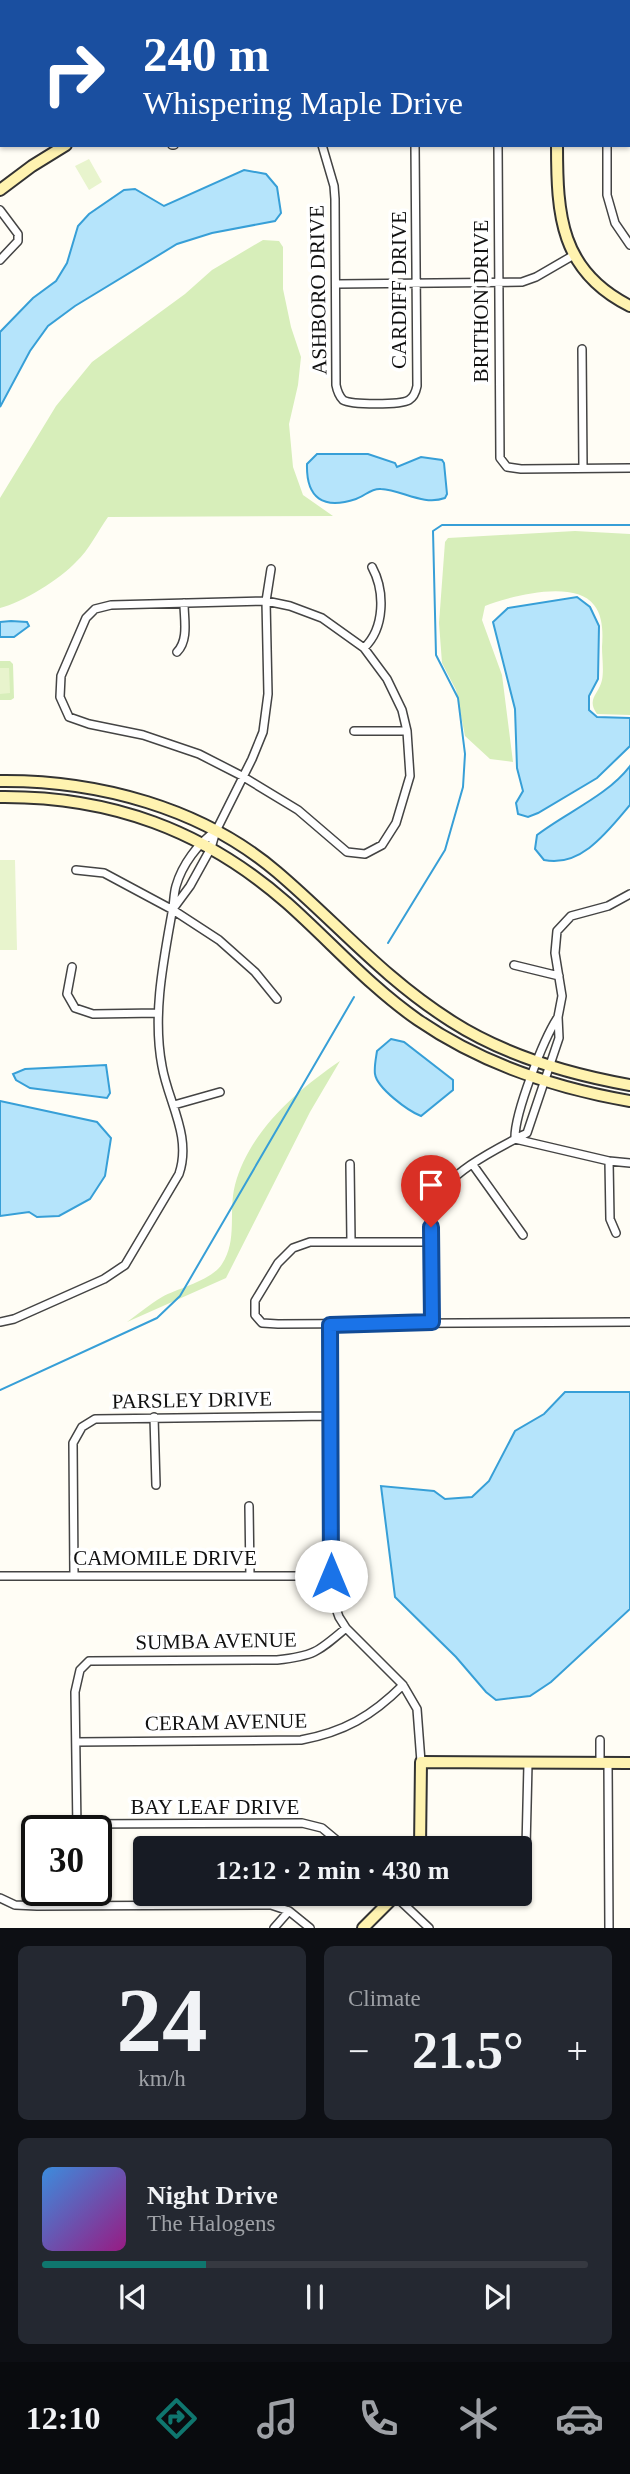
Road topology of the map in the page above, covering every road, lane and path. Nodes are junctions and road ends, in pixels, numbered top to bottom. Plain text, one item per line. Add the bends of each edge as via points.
1 (59, 147) edge
2 (324, 147) edge
3 (415, 147) edge
4 (498, 147) edge
5 (556, 147) edge
6 (607, 147) edge
7 (0, 190) edge
8 (0, 210) edge
9 (630, 245) edge
10 (574, 255) junction
11 (0, 260) edge
12 (498, 283) junction
13 (337, 284) junction
14 (417, 284) junction
15 (630, 306) edge
16 (582, 349) dead end
17 (377, 403) joint
18 (583, 468) junction
19 (630, 468) edge
20 (372, 567) dead end
21 (271, 569) dead end
22 (265, 601) junction
23 (184, 603) junction
24 (364, 648) junction
25 (177, 652) dead end
26 (354, 731) dead end
27 (407, 731) junction
28 (242, 776) junction
29 (0, 781) edge
30 (0, 797) edge
31 (216, 831) junction
32 (200, 842) junction
33 (211, 848) junction
34 (76, 870) dead end
35 (630, 894) edge
36 (173, 910) junction
37 (514, 965) dead end
38 (72, 967) dead end
39 (559, 976) junction
40 (277, 999) dead end
41 (158, 1013) junction
42 (558, 1017) junction
43 (537, 1061) junction
44 (550, 1066) junction
45 (531, 1077) junction
46 (544, 1082) junction
47 (630, 1085) edge
48 (220, 1092) dead end
49 (630, 1101) edge
50 (174, 1105) junction
51 (515, 1139) junction
52 (609, 1161) junction
53 (630, 1163) edge
54 (350, 1164) dead end
55 (473, 1165) junction
56 (616, 1233) dead end
57 (523, 1235) dead end
58 (351, 1241) junction
59 (430, 1242) junction
60 (0, 1322) edge
61 (432, 1322) junction
62 (630, 1322) edge
63 (330, 1325) junction
64 (331, 1416) junction
65 (153, 1417) junction
66 (156, 1485) dead end
67 (249, 1506) dead end
68 (0, 1576) edge
69 (74, 1576) junction
70 (250, 1576) junction
71 (331, 1576) junction
72 (346, 1628) junction
73 (402, 1685) junction
74 (600, 1740) dead end
75 (76, 1742) junction
76 (421, 1762) junction
77 (528, 1763) junction
78 (604, 1763) junction
79 (630, 1763) edge
80 (77, 1815) edge
81 (112, 1826) edge
82 (332, 1836) edge
83 (420, 1836) edge
84 (526, 1836) edge
85 (0, 1898) edge
86 (21, 1905) edge
87 (112, 1905) edge
88 (384, 1906) edge
89 (407, 1906) edge
90 (289, 1911) junction
91 (274, 1928) edge
92 (310, 1928) edge
93 (363, 1928) edge
94 (429, 1928) edge
95 (609, 1928) edge

1 - 7 street
2 - 13 street, ASHBORO DRIVE via 334,186
3 - 14 street, CARDIFF DRIVE
4 - 12 street, BRITHON DRIVE
5 - 10 street via 558,207
6 - 9 street via 607,195 615,223
8 - 11 street via 18,233 18,241
10 - 12 street via 531,279
10 - 15 street via 598,285
12 - 14 street
12 - 18 street, BRITHON DRIVE via 499,458 507,467 521,469
13 - 14 street
13 - 17 street, ASHBORO DRIVE via 338,394 352,403
14 - 17 street, CARDIFF DRIVE via 415,394 408,401
16 - 18 street
18 - 19 street
20 - 24 street via 380,582 379,625
21 - 22 street
22 - 23 street
22 - 24 street via 322,618
22 - 28 street via 268,694 263,732
23 - 25 street via 185,638
23 - 28 street via 95,609 86,618 61,676 60,697 69,717 199,754
24 - 27 street via 387,679
26 - 27 street
27 - 28 street via 410,776 396,823 382,845 365,854 347,852 298,810
28 - 31 street
29 - 31 street via 52,783 124,795
30 - 32 street via 90,804 142,817
31 - 32 street
31 - 33 street
31 - 43 street via 275,870 414,996 462,1028
32 - 33 street
32 - 36 street via 176,885
33 - 36 street
33 - 45 street via 263,883 382,993 419,1021 453,1042
34 - 36 street via 104,873
35 - 39 street via 571,916 558,931
36 - 40 street via 219,940
36 - 41 street
37 - 39 street
38 - 41 street via 67,994 75,1008 93,1014
39 - 42 street
41 - 50 street via 162,1066
42 - 43 street
42 - 44 street via 559,1038
43 - 44 street
43 - 45 street
44 - 46 street
44 - 47 street
45 - 46 street
45 - 51 street
46 - 49 street
46 - 51 street via 527,1133
48 - 50 street
50 - 60 street via 183,1161 125,1265 93,1284
51 - 52 street
51 - 55 street
52 - 53 street
52 - 56 street via 610,1219
54 - 58 street
55 - 57 street
55 - 59 street via 453,1179 435,1202
58 - 59 street
58 - 63 street via 310,1242 293,1248 255,1301 255,1315 262,1323
59 - 61 street
61 - 62 street
61 - 63 street
63 - 64 street
64 - 65 street, PARSLEY DRIVE
64 - 71 street
65 - 66 street
65 - 69 street, PARSLEY DRIVE via 95,1419 82,1427 73,1443
67 - 70 street
68 - 69 street, CAMOMILE DRIVE
69 - 70 street, CAMOMILE DRIVE
70 - 71 street, CAMOMILE DRIVE
71 - 72 street via 333,1600
72 - 73 street
72 - 75 street, SUMBA AVENUE via 307,1657 89,1661 80,1670 75,1692
73 - 75 street, CERAM AVENUE via 362,1719 331,1734 301,1741
73 - 76 street via 417,1709
74 - 78 street
75 - 80 street
76 - 77 street
76 - 83 street
77 - 78 street
77 - 84 street
78 - 79 street
78 - 95 street
81 - 82 street, BAY LEAF DRIVE via 302,1823
85 - 86 street
87 - 90 street via 271,1905
88 - 93 street
89 - 94 street
90 - 91 street
90 - 92 street

